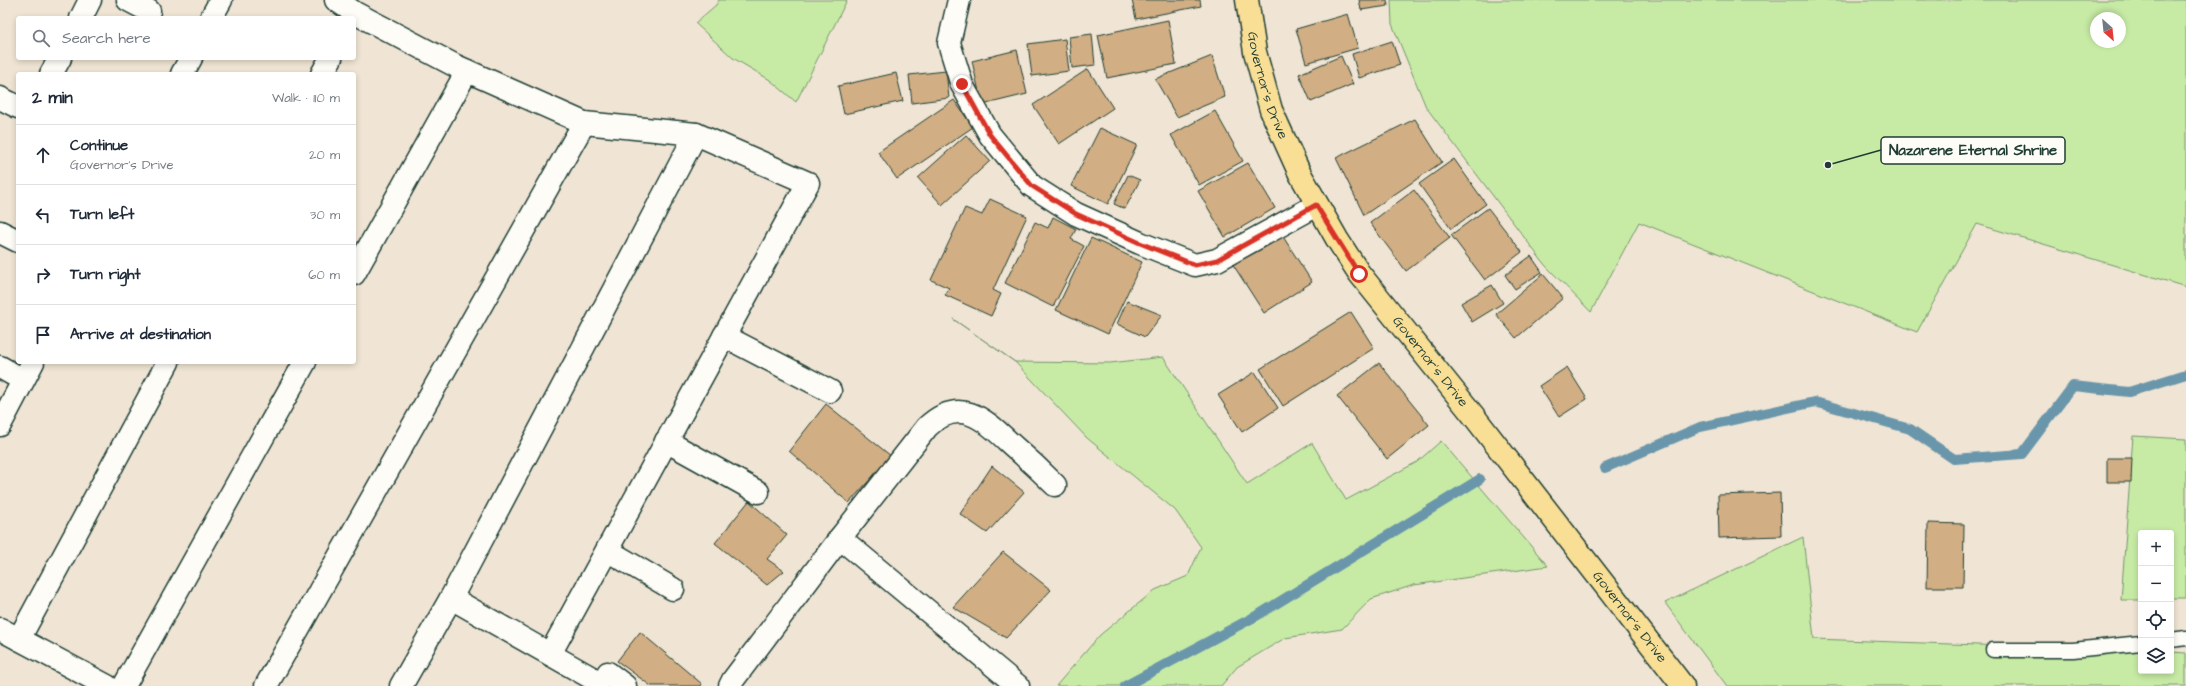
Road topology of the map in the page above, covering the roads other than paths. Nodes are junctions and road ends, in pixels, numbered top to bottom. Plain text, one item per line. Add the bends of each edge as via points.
1 (90, 0) edge
2 (128, 0) edge
3 (221, 0) edge
4 (336, 0) edge
5 (959, 0) edge
6 (1247, 0) edge
7 (149, 11) dead end
8 (354, 15) edge
9 (82, 16) edge
10 (213, 16) edge
11 (59, 60) edge
12 (190, 60) edge
13 (330, 60) edge
14 (467, 71) junction
15 (52, 72) edge
16 (183, 72) edge
17 (323, 72) edge
18 (0, 98) edge
19 (16, 106) edge
20 (584, 123) junction
21 (696, 134) junction
22 (1316, 205) junction
23 (0, 232) edge
24 (16, 240) edge
25 (356, 270) edge
26 (724, 336) junction
27 (167, 364) edge
28 (304, 364) edge
29 (0, 368) edge
30 (28, 371) edge
31 (830, 391) dead end
32 (0, 425) edge
33 (666, 441) junction
34 (1055, 484) dead end
35 (758, 492) dead end
36 (840, 538) junction
37 (607, 550) junction
38 (673, 589) dead end
39 (451, 598) junction
40 (9, 634) edge
41 (2186, 638) edge
42 (2174, 640) edge
43 (2138, 644) edge
44 (1993, 650) dead end
45 (550, 654) junction
46 (735, 684) edge
47 (107, 686) edge
48 (124, 686) edge
49 (266, 686) edge
50 (401, 686) edge
51 (625, 686) edge
52 (1018, 686) edge
53 (1683, 686) edge

1 - 9 street
2 - 7 street
3 - 10 street
4 - 8 street
5 - 22 street via 949,43 962,84 990,135 1032,186 1076,214 1195,265 1217,260
6 - 22 main road, Governor's Drive via 1255,52 1271,110
8 - 14 street
11 - 15 street
12 - 16 street
13 - 17 street
14 - 20 street
14 - 25 street
18 - 19 street
20 - 21 street
20 - 49 street
21 - 26 street via 808,183
21 - 39 street
22 - 53 main road, Governor's Drive via 1359,274 1473,415
23 - 24 street
26 - 31 street
26 - 33 street
27 - 40 street
28 - 48 street
29 - 30 street
30 - 32 street
33 - 35 street
33 - 37 street
34 - 36 street via 990,424 977,416 949,412 938,416 927,427
36 - 46 street
36 - 52 street
37 - 38 street
37 - 45 street
39 - 45 street
39 - 50 street
40 - 47 street
41 - 42 lane
43 - 44 lane via 2073,650
45 - 51 street

